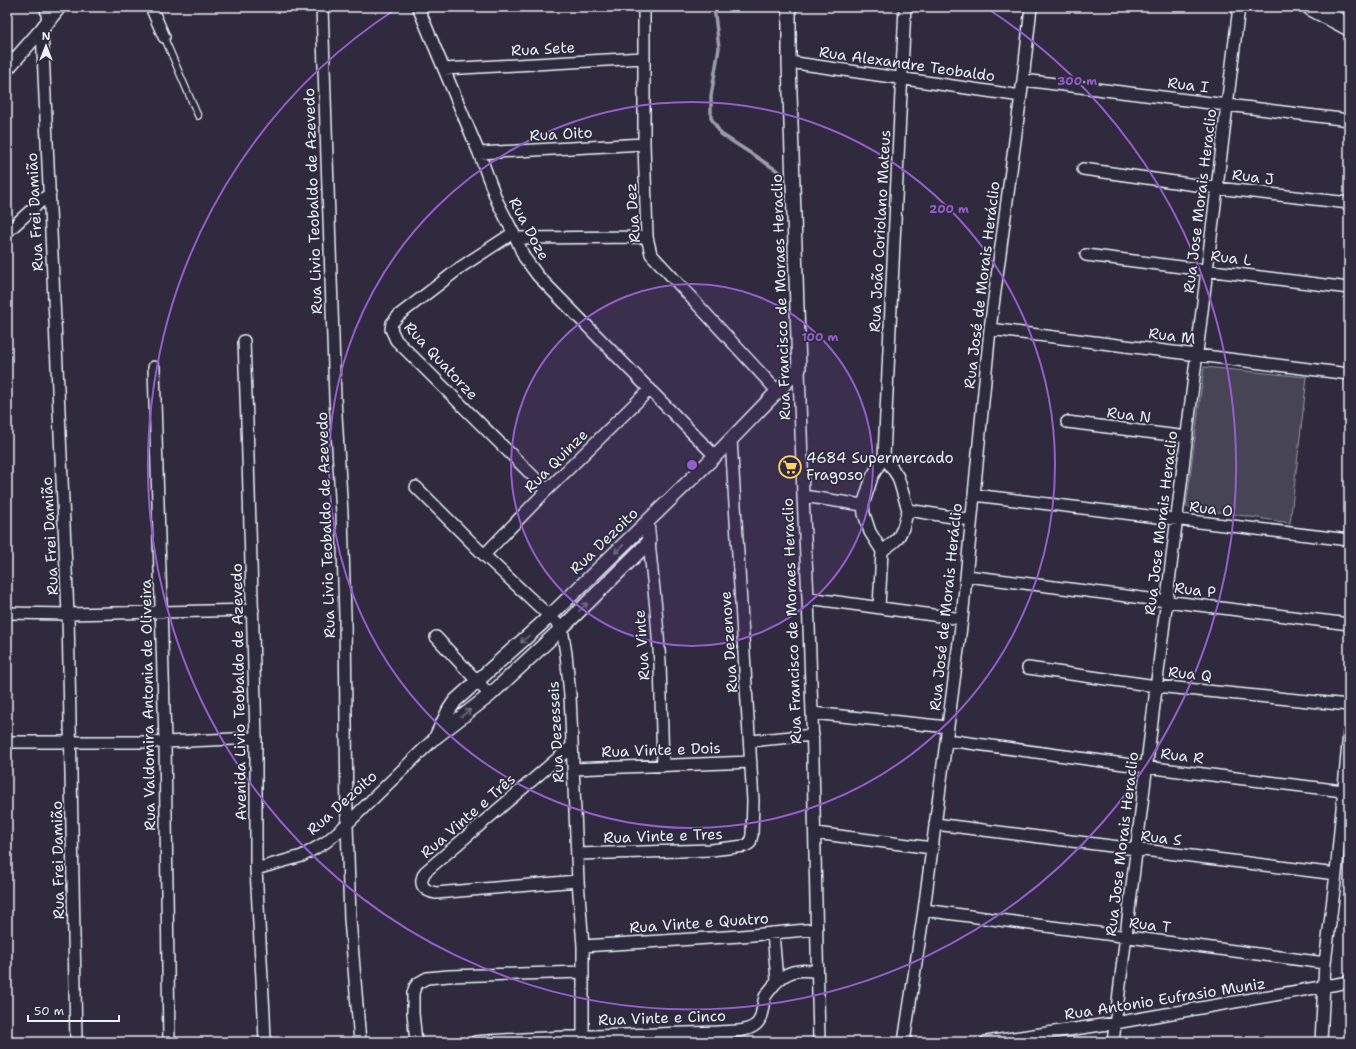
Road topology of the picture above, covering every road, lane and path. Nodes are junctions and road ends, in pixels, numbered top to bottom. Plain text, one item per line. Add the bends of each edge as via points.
1 (46, 7) edge
2 (59, 7) edge
3 (151, 7) edge
4 (322, 7) edge
5 (418, 7) edge
6 (644, 7) edge
7 (789, 7) edge
8 (905, 7) edge
9 (1031, 7) edge
10 (1239, 7) edge
11 (1311, 7) edge
12 (45, 26) junction
13 (1349, 27) edge
14 (164, 37) joint
15 (643, 58) junction
16 (789, 62) junction
17 (7, 69) edge
18 (444, 69) junction
19 (902, 78) junction
20 (1023, 80) junction
21 (1021, 96) junction
22 (1227, 105) junction
23 (198, 116) dead end
24 (1349, 120) edge
25 (644, 144) junction
26 (479, 153) junction
27 (1083, 169) dead end
28 (1217, 188) junction
29 (50, 193) junction
30 (1349, 204) edge
31 (7, 232) edge
32 (515, 236) junction
33 (647, 237) junction
34 (1086, 255) dead end
35 (1207, 270) junction
36 (1349, 288) edge
37 (990, 330) junction
38 (244, 341) dead end
39 (1197, 354) junction
40 (154, 367) dead end
41 (799, 369) junction
42 (1349, 374) edge
43 (650, 390) junction
44 (778, 392) junction
45 (1067, 422) dead end
46 (1186, 437) junction
47 (731, 439) junction
48 (715, 456) junction
49 (884, 456) junction
50 (416, 487) dead end
51 (547, 490) junction
52 (974, 495) junction
53 (803, 496) junction
54 (863, 505) junction
55 (908, 510) junction
56 (971, 520) junction
57 (1176, 520) junction
58 (646, 522) junction
59 (1349, 540) edge
60 (649, 542) junction
61 (882, 551) junction
62 (484, 555) junction
63 (967, 576) junction
64 (808, 598) junction
65 (1166, 602) junction
66 (879, 607) junction
67 (253, 610) junction
68 (161, 611) junction
69 (7, 613) edge
70 (68, 614) junction
71 (549, 617) junction
72 (962, 619) junction
73 (1349, 624) edge
74 (562, 628) junction
75 (436, 637) dead end
76 (1028, 668) dead end
77 (478, 681) junction
78 (1156, 686) junction
79 (490, 695) junction
80 (1349, 705) edge
81 (812, 713) junction
82 (948, 727) junction
83 (1349, 732) edge
84 (813, 735) junction
85 (436, 737) junction
86 (256, 738) junction
87 (947, 740) junction
88 (750, 741) junction
89 (7, 742) edge
90 (165, 742) junction
91 (71, 743) junction
92 (571, 747) junction
93 (751, 762) junction
94 (663, 766) junction
95 (1146, 767) junction
96 (573, 769) junction
97 (1343, 791) junction
98 (347, 824) junction
99 (935, 824) junction
100 (815, 832) junction
101 (750, 843) joint
102 (932, 848) junction
103 (1136, 850) junction
104 (577, 854) junction
105 (256, 869) junction
106 (1336, 874) junction
107 (578, 882) junction
108 (924, 910) junction
109 (817, 929) junction
110 (773, 933) junction
111 (1126, 937) junction
112 (583, 946) junction
113 (1325, 962) junction
114 (583, 972) junction
115 (817, 972) junction
116 (777, 981) junction
117 (1349, 982) edge
118 (1324, 987) junction
119 (1115, 1023) junction
120 (583, 1036) junction
121 (76, 1042) edge
122 (170, 1042) edge
123 (265, 1042) edge
124 (360, 1042) edge
125 (416, 1042) edge
126 (475, 1042) edge
127 (819, 1042) edge
128 (904, 1042) edge
129 (986, 1042) edge
130 (1113, 1042) edge
131 (1320, 1042) edge

1 - 12 street, Rua Frei Damião
2 - 12 street
3 - 14 street
4 - 98 street, Rua Livio Teobaldo de Azevedo via 345,616
5 - 18 street, Rua Doze
6 - 15 street, Rua Dez
7 - 16 street, Rua Francisco de Moraes Heraclio
8 - 19 street, Rua João Coriolano Mateus
9 - 20 street, Rua José de Morais Heráclio
10 - 22 street, Rua Jose Morais Heraclio
11 - 13 main road
12 - 17 street
12 - 29 street, Rua Frei Damião
14 - 23 lane
15 - 18 street, Rua Sete
15 - 25 street, Rua Dez
16 - 19 street, Rua Alexandre Teobaldo
16 - 41 street, Rua Francisco de Moraes Heraclio
18 - 26 street, Rua Doze
19 - 21 street, Rua Alexandre Teobaldo
19 - 49 street, Rua João Coriolano Mateus
20 - 21 street, Rua José de Morais Heráclio
20 - 22 street, Rua I
21 - 37 street, Rua José de Morais Heráclio
22 - 24 street, Rua I
22 - 28 street, Rua Jose Morais Heraclio
25 - 26 street, Rua Oito
25 - 33 street, Rua Dez
26 - 32 street, Rua Doze via 497,201
27 - 28 street, Rua J
28 - 30 street, Rua J
28 - 35 street, Rua Jose Morais Heraclio
29 - 31 street
29 - 70 street, Rua Frei Damião
32 - 33 street
32 - 43 street, Rua Doze via 524,257 538,276
32 - 51 street, Rua Quatorze via 461,267 399,315 392,323 391,330 396,340
33 - 44 street, Rua Dez via 651,254
34 - 35 street, Rua L
35 - 36 street, Rua L
35 - 39 street, Rua Jose Morais Heraclio
37 - 39 street, Rua M
37 - 52 street, Rua José de Morais Heráclio
38 - 67 street, Avenida Livio Teobaldo de Azevedo
39 - 42 street, Rua M
39 - 46 street, Rua Jose Morais Heraclio
40 - 68 street, Rua Valdomira Antonia de Oliveira
41 - 44 street, Rua Dezoito
41 - 53 street, Rua Francisco de Moraes Heraclio
43 - 48 street, Rua Doze
43 - 51 street, Rua Quinze
44 - 47 street, Rua Dezoito
45 - 46 street, Rua N
46 - 57 street, Rua Jose Morais Heraclio
47 - 48 street, Rua Dezoito
47 - 88 street, Rua Dezenove
48 - 58 street, Rua Dezoito
49 - 54 street, Rua João Coriolano Mateus via 872,477
49 - 55 street via 898,477
50 - 62 street
51 - 62 street, Rua Quinze
52 - 56 street, Rua José de Morais Heráclio
52 - 57 street, Rua O
53 - 54 street
53 - 64 street, Rua Francisco de Moraes Heraclio
54 - 61 street via 870,532
55 - 56 street
55 - 61 street via 898,538
56 - 63 street, Rua José de Morais Heráclio
57 - 59 street, Rua O
57 - 65 street, Rua Jose Morais Heraclio
58 - 60 street, Rua Vinte
58 -> 71 street, Rua Dezoito
74 -> 60 street, Rua Dezoito
60 - 94 street, Rua Vinte via 660,663
61 - 66 street
62 - 71 street
63 - 65 street, Rua P
63 - 72 street, Rua José de Morais Heráclio
64 - 66 street
64 - 81 street, Rua Francisco de Moraes Heraclio
65 - 73 street, Rua P
65 - 78 street, Rua Jose Morais Heraclio
66 - 72 street
67 - 68 street
67 - 86 street, Avenida Livio Teobaldo de Azevedo
68 - 70 street
68 - 90 street, Rua Valdomira Antonia de Oliveira
69 - 70 street
70 - 91 street, Rua Frei Damião
71 - 74 street
71 -> 77 street, Rua Dezoito
72 - 82 street, Rua José de Morais Heráclio
74 - 79 street, Rua Dezoito
74 - 92 street, Rua Dezesseis
75 - 77 street
76 - 78 street, Rua Q
77 - 79 street
77 - 85 street, Rua Dezoito via 449,710
78 - 80 street, Rua Q
78 - 95 street, Rua Jose Morais Heraclio
85 -> 79 street, Rua Dezoito
81 - 82 street
81 - 84 street, Rua Francisco de Moraes Heraclio
82 - 87 street, Rua José de Morais Heráclio
83 - 97 street
84 - 88 street
84 - 100 street, Rua Francisco de Moraes Heraclio
85 - 98 street, Rua Dezoito
86 - 90 street
86 - 105 street, Avenida Livio Teobaldo de Azevedo
87 - 95 street, Rua R
87 - 99 street, Rua José de Morais Heráclio
88 - 93 street, Rua Dezenove
89 - 91 street
90 - 91 street
90 - 122 street, Rua Valdomira Antonia de Oliveira
91 - 121 street, Rua Frei Damião
92 - 96 street, Rua Dezesseis
92 - 107 street, Rua Vinte e Três via 426,872 422,883 428,892 436,893
93 - 94 street, Rua Vinte e Dois
93 - 101 street, Rua Dezenove via 753,818
94 - 96 street, Rua Vinte e Dois
95 - 97 street, Rua R
95 - 103 street, Rua Jose Morais Heraclio
96 - 104 street, Rua Dezesseis
97 - 106 street
98 - 105 street, Rua Dezoito via 309,853
98 - 124 street, Rua Livio Teobaldo de Azevedo via 350,919
99 - 102 street, Rua José de Morais Heráclio
99 - 103 street, Rua S
100 - 102 street
100 - 109 street, Rua Francisco de Moraes Heraclio
101 - 104 street, Rua Vinte e Tres via 737,848 711,850
102 - 108 street, Rua José de Morais Heráclio
103 - 106 street, Rua S
103 - 111 street, Rua Jose Morais Heraclio
104 - 107 street, Rua Dezesseis
105 - 123 street, Avenida Livio Teobaldo de Azevedo
106 - 113 street
107 - 112 street, Rua Dezesseis
108 - 111 street, Rua T
108 - 128 street, Rua José de Morais Heráclio
109 - 110 street, Rua Vinte e Quatro
109 - 115 street, Rua Francisco de Moraes Heraclio
110 - 112 street, Rua Vinte e Quatro
110 - 116 street
111 - 113 street, Rua T
111 - 119 street, Rua Jose Morais Heraclio
112 - 114 street, Rua Dezesseis
113 - 118 street
114 - 120 street, Rua Dezesseis
114 - 125 street via 427,978 415,987 413,1012
115 - 116 street, Rua Vinte e Cinco via 792,971
115 - 127 street, Rua Francisco de Moraes Heraclio
116 - 120 street, Rua Vinte e Cinco via 765,997 760,1020 755,1026 745,1029
117 - 118 street, Rua Antonio Eufrasio Muniz
118 - 119 street, Rua Antonio Eufrasio Muniz
118 - 131 street
119 - 129 street, Rua Antonio Eufrasio Muniz
119 - 130 street, Rua Jose Morais Heraclio
120 - 126 street, Rua Vinte e Cinco

